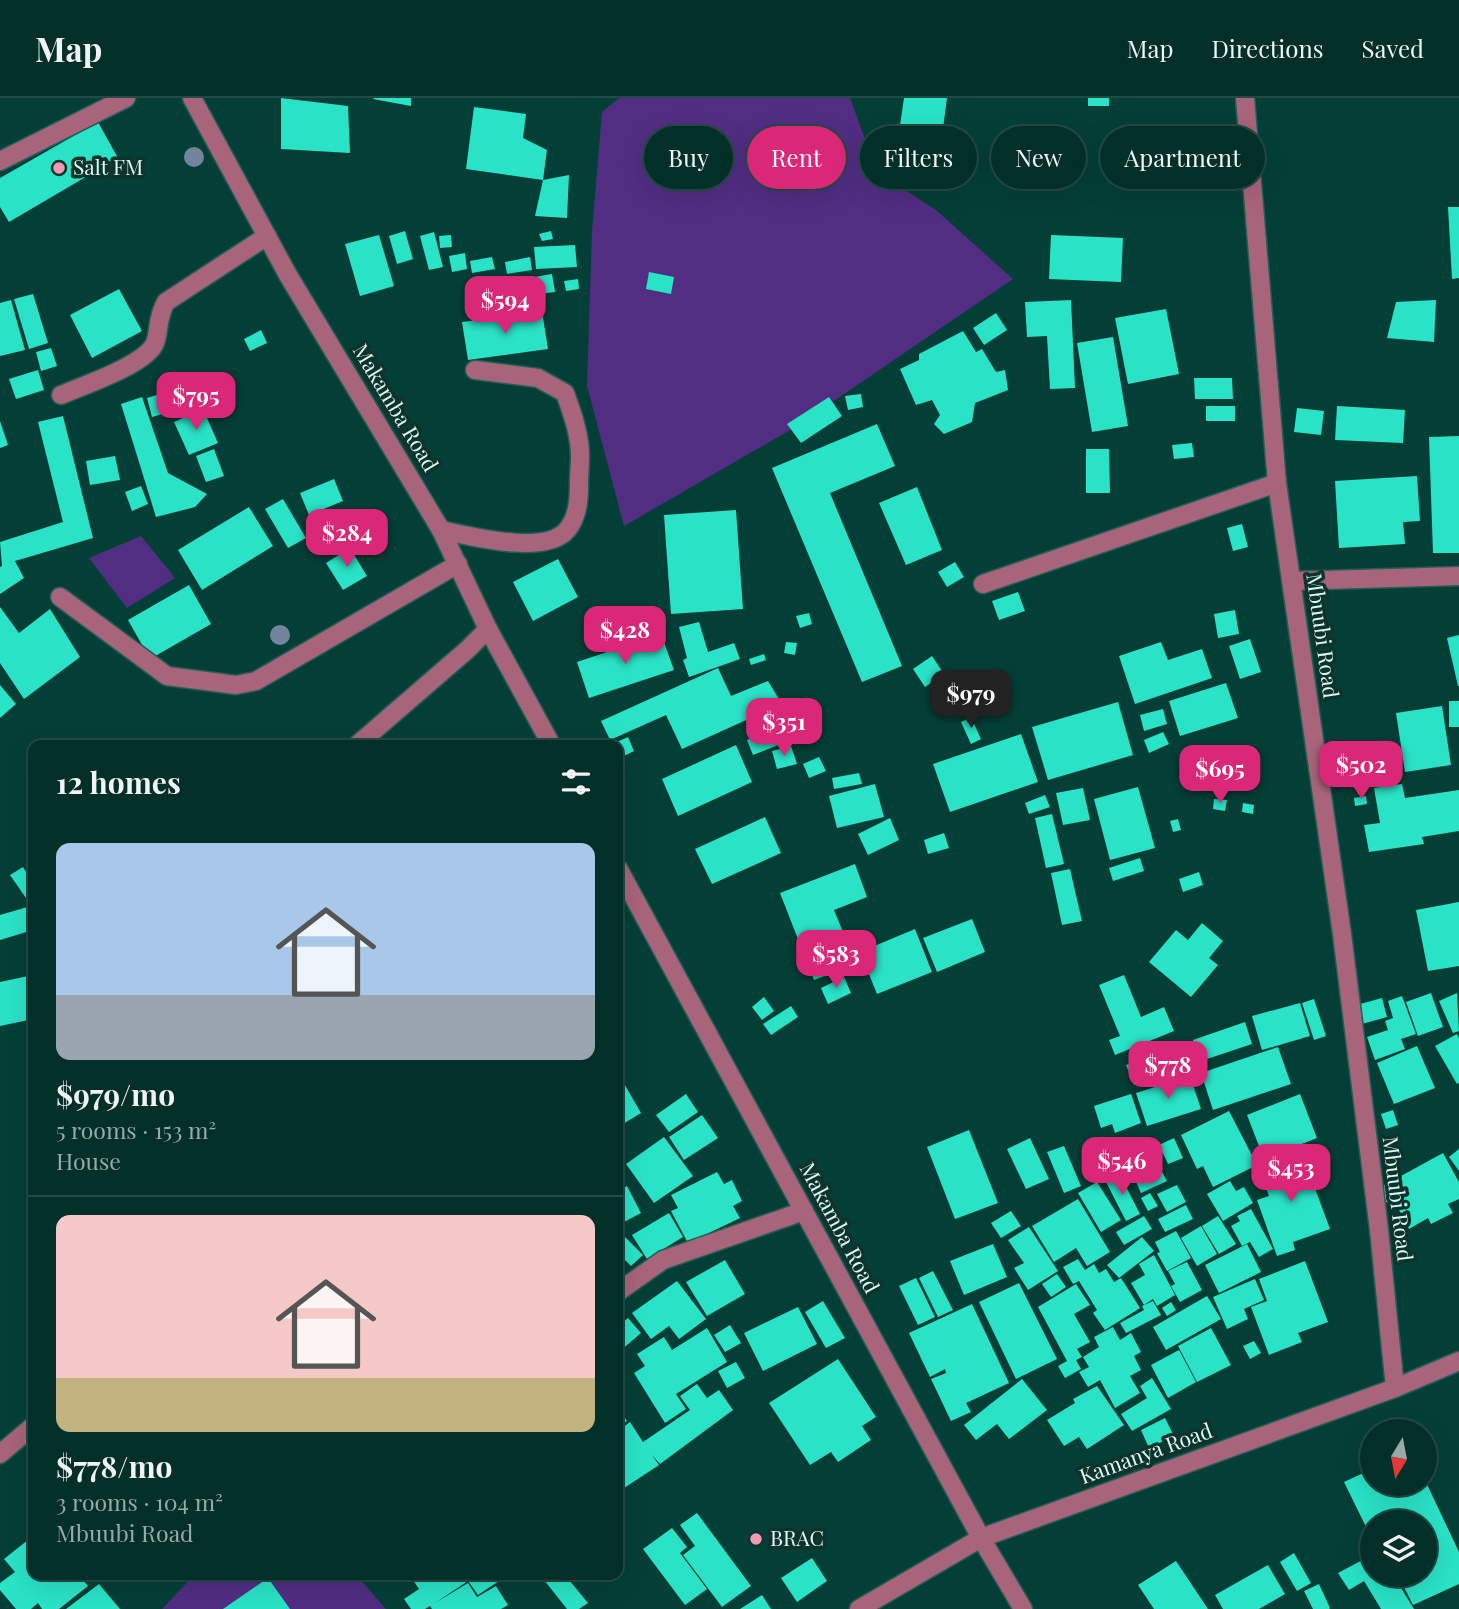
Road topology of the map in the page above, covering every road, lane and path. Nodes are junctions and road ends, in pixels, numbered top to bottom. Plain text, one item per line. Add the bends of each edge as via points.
1 (126, 98) edge
2 (192, 98) edge
3 (1245, 98) edge
4 (0, 161) edge
5 (267, 236) junction
6 (475, 370) dead end
7 (61, 395) dead end
8 (1278, 483) junction
9 (441, 530) junction
10 (458, 564) junction
11 (1459, 576) edge
12 (1291, 581) junction
13 (983, 584) dead end
14 (60, 597) dead end
15 (488, 629) junction
16 (363, 740) edge
17 (549, 740) edge
18 (623, 877) edge
19 (804, 1211) junction
20 (623, 1288) edge
21 (1459, 1361) edge
22 (1395, 1388) junction
23 (28, 1430) edge
24 (0, 1454) edge
25 (981, 1538) junction
26 (859, 1609) edge
27 (1023, 1609) edge

1 - 4 street
2 - 5 street, Makamba Road
3 - 8 street, Mbuubi Road
5 - 7 street via 166,303 159,314 155,345 134,363
5 - 9 street, Makamba Road
6 - 9 street via 538,379 565,393 580,454 579,503 568,529 557,538 495,541
8 - 12 street, Mbuubi Road
8 - 13 street
9 - 10 street, Makamba Road
10 - 14 street via 256,681 236,685 167,676
10 - 15 street, Makamba Road
11 - 12 street
12 - 22 street, Mbuubi Road via 1342,934
15 - 16 street
15 - 17 street, Makamba Road
18 - 19 street, Makamba Road
19 - 20 street via 663,1260
19 - 25 street, Makamba Road
21 - 22 street, Kamanya Road
22 - 25 street, Kamanya Road
23 - 24 street
25 - 26 street, Kamanya Road
25 - 27 street, Makamba Road

